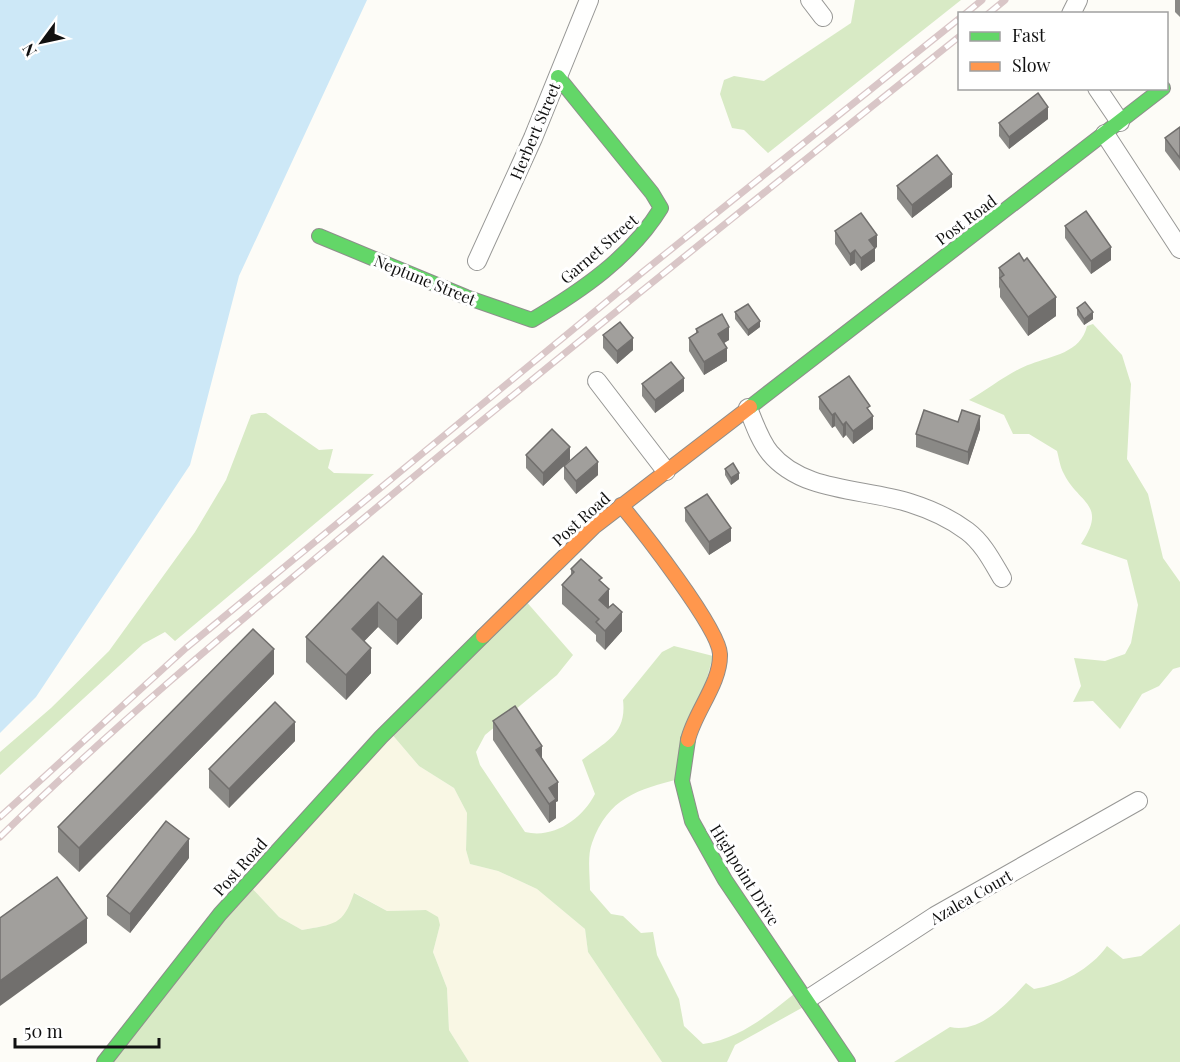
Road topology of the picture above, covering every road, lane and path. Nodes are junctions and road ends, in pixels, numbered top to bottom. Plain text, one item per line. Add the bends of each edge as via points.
1 (590, 0) edge
2 (810, 0) edge
3 (823, 17) dead end
4 (558, 77) junction
5 (1098, 90) edge
6 (1162, 90) edge
7 (1120, 122) junction
8 (1106, 134) junction
9 (319, 236) dead end
10 (1180, 249) edge
11 (477, 261) dead end
12 (532, 320) joint
13 (597, 381) dead end
14 (748, 408) junction
15 (666, 471) junction
16 (621, 505) junction
17 (1002, 578) dead end
18 (1138, 801) dead end
19 (808, 999) junction
20 (104, 1062) edge
21 (848, 1062) edge

1 - 4 street, Herbert Street
2 - 3 street
4 - 11 street, Herbert Street
4 - 12 main road, Garnet Street via 661,208 653,224 626,250 564,301
5 - 7 street
6 - 7 main road, Post Road
7 - 8 main road, Post Road
8 - 10 street
8 - 14 main road, Post Road
9 - 12 main road, Neptune Street via 465,297
13 - 15 street
14 - 15 main road, Post Road
14 - 17 street via 770,453 786,467 804,478 910,503 950,520 984,547
15 - 16 main road, Post Road
16 - 19 main road, Highpoint Drive via 651,541 706,623 720,653 710,693 689,736 682,781 692,820 725,880
16 - 20 main road, Post Road via 381,738 220,914
18 - 19 street, Azalea Court via 935,916
19 - 21 main road, Highpoint Drive

